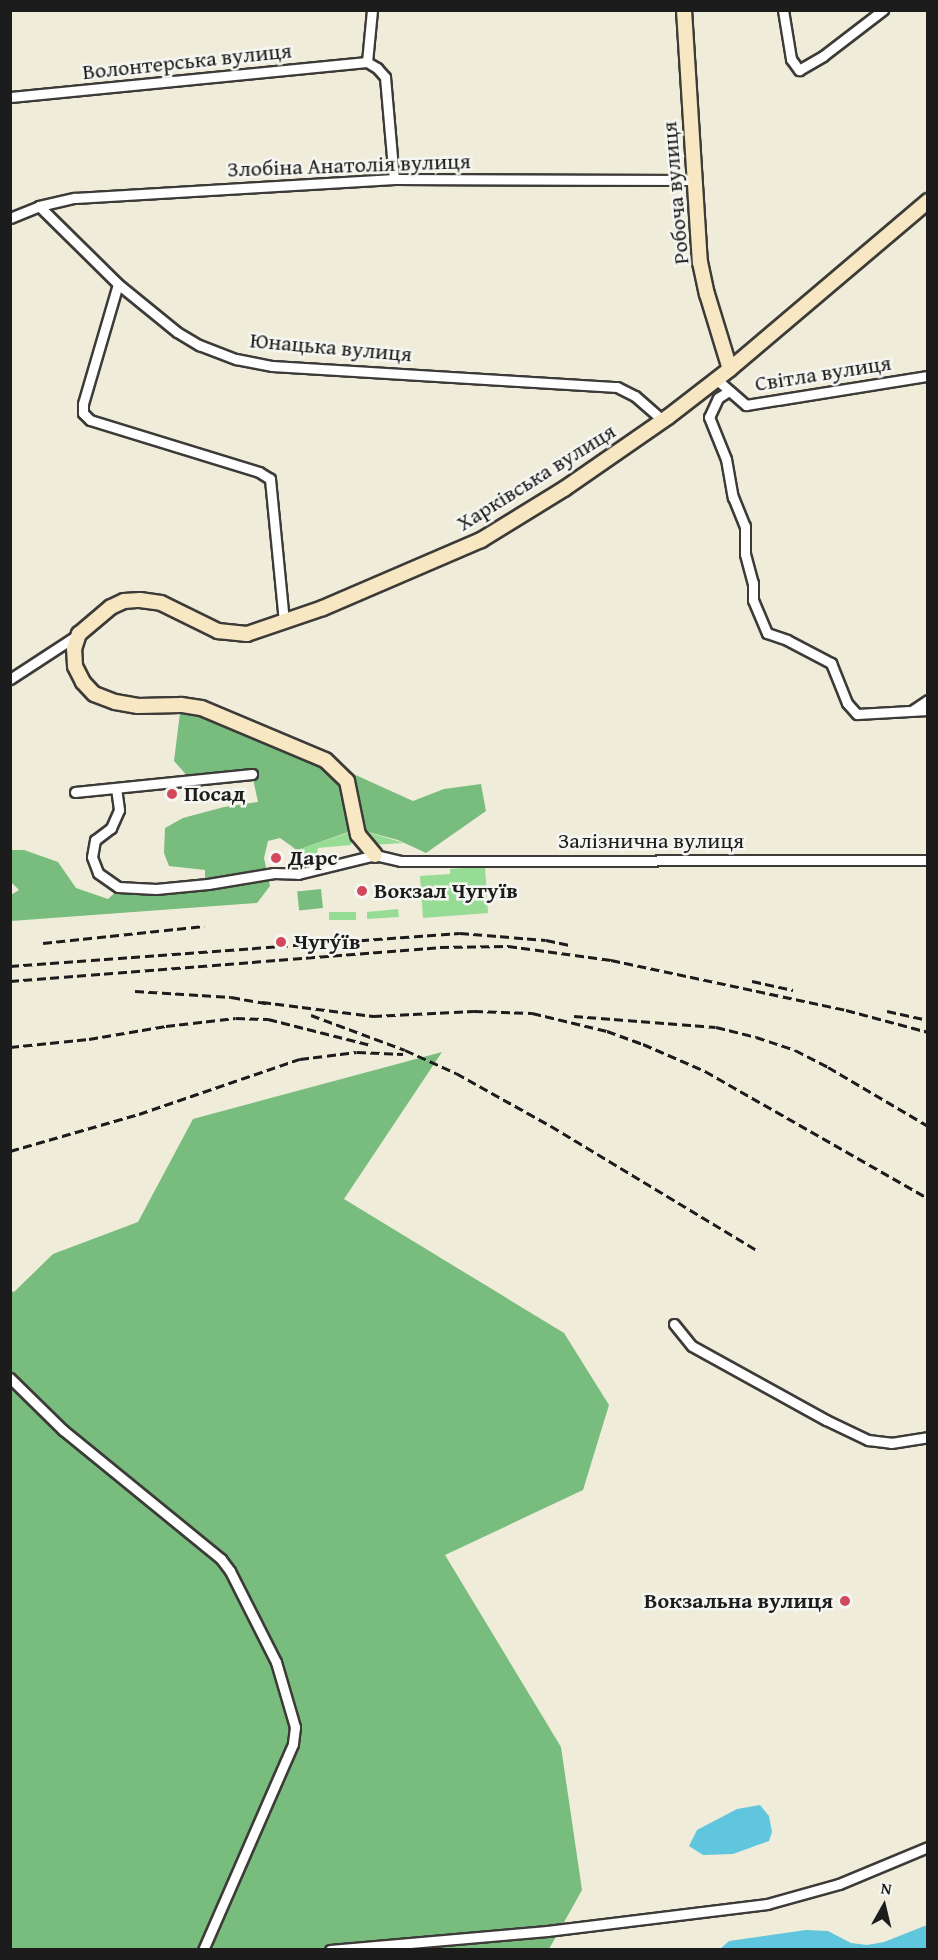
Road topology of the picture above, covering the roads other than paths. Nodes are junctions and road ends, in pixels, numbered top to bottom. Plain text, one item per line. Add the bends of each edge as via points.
1 (372, 10) edge
2 (684, 10) edge
3 (783, 10) edge
4 (883, 10) edge
5 (367, 62) junction
6 (10, 97) edge
7 (394, 178) junction
8 (693, 180) junction
9 (927, 201) edge
10 (39, 206) junction
11 (10, 218) edge
12 (118, 284) junction
13 (730, 369) junction
14 (927, 376) edge
15 (716, 379) junction
16 (729, 391) junction
17 (663, 420) junction
18 (284, 622) junction
19 (79, 634) junction
20 (10, 679) edge
21 (927, 700) edge
22 (913, 710) junction
23 (927, 710) edge
24 (252, 774) dead end
25 (116, 788) junction
26 (75, 792) dead end
27 (375, 855) junction
28 (927, 860) edge
29 (674, 1324) dead end
30 (10, 1378) edge
31 (927, 1437) edge
32 (927, 1847) edge
33 (203, 1950) edge
34 (330, 1950) edge

1 - 5 street
2 - 8 street, Робоча вулиця
3 - 4 street via 791,59 799,70
5 - 6 street, Волонтерська вулиця
5 - 7 street via 385,77
7 - 8 street, Злобіна Анатолія вулиця
7 - 10 street, Злобіна Анатолія вулиця via 75,198
8 - 13 street, Робоча вулиця via 706,294
9 - 13 street, Харківська вулиця
10 - 11 street, Злобіна Анатолія вулиця
10 - 12 street, Юнацька вулиця
12 - 17 street, Юнацька вулиця via 177,332 236,359 272,366 616,387 635,396
12 - 18 street via 83,413 90,420 259,472 270,479
13 - 15 street, Харківська вулиця
14 - 16 street, Світла вулиця via 746,405
15 - 16 street, Світла вулиця
15 - 17 street, Харківська вулиця
16 - 22 street via 718,398 709,417 745,526 745,554 753,582 753,600 767,633 831,663 847,703 858,714
17 - 18 street, Харківська вулиця via 564,489 481,540
18 - 19 street, Харківська вулиця via 248,634 218,631 161,603 140,600 111,607
19 - 20 street, Харківська вулиця
19 - 27 street via 74,649 75,666 94,694 138,706 201,708 325,760 347,781 358,835
21 - 22 street
22 - 23 street
24 - 25 street
25 - 26 street
25 - 27 street via 119,810 111,828 95,840 92,857 98,873 118,887 156,889 274,873 298,874
27 - 28 street, Залізнична вулиця via 401,861
29 - 31 street via 692,1346 868,1440 891,1443
30 - 33 street via 63,1430 221,1559 276,1662 295,1727 293,1744
32 - 34 street via 839,1884 744,1907 548,1931

